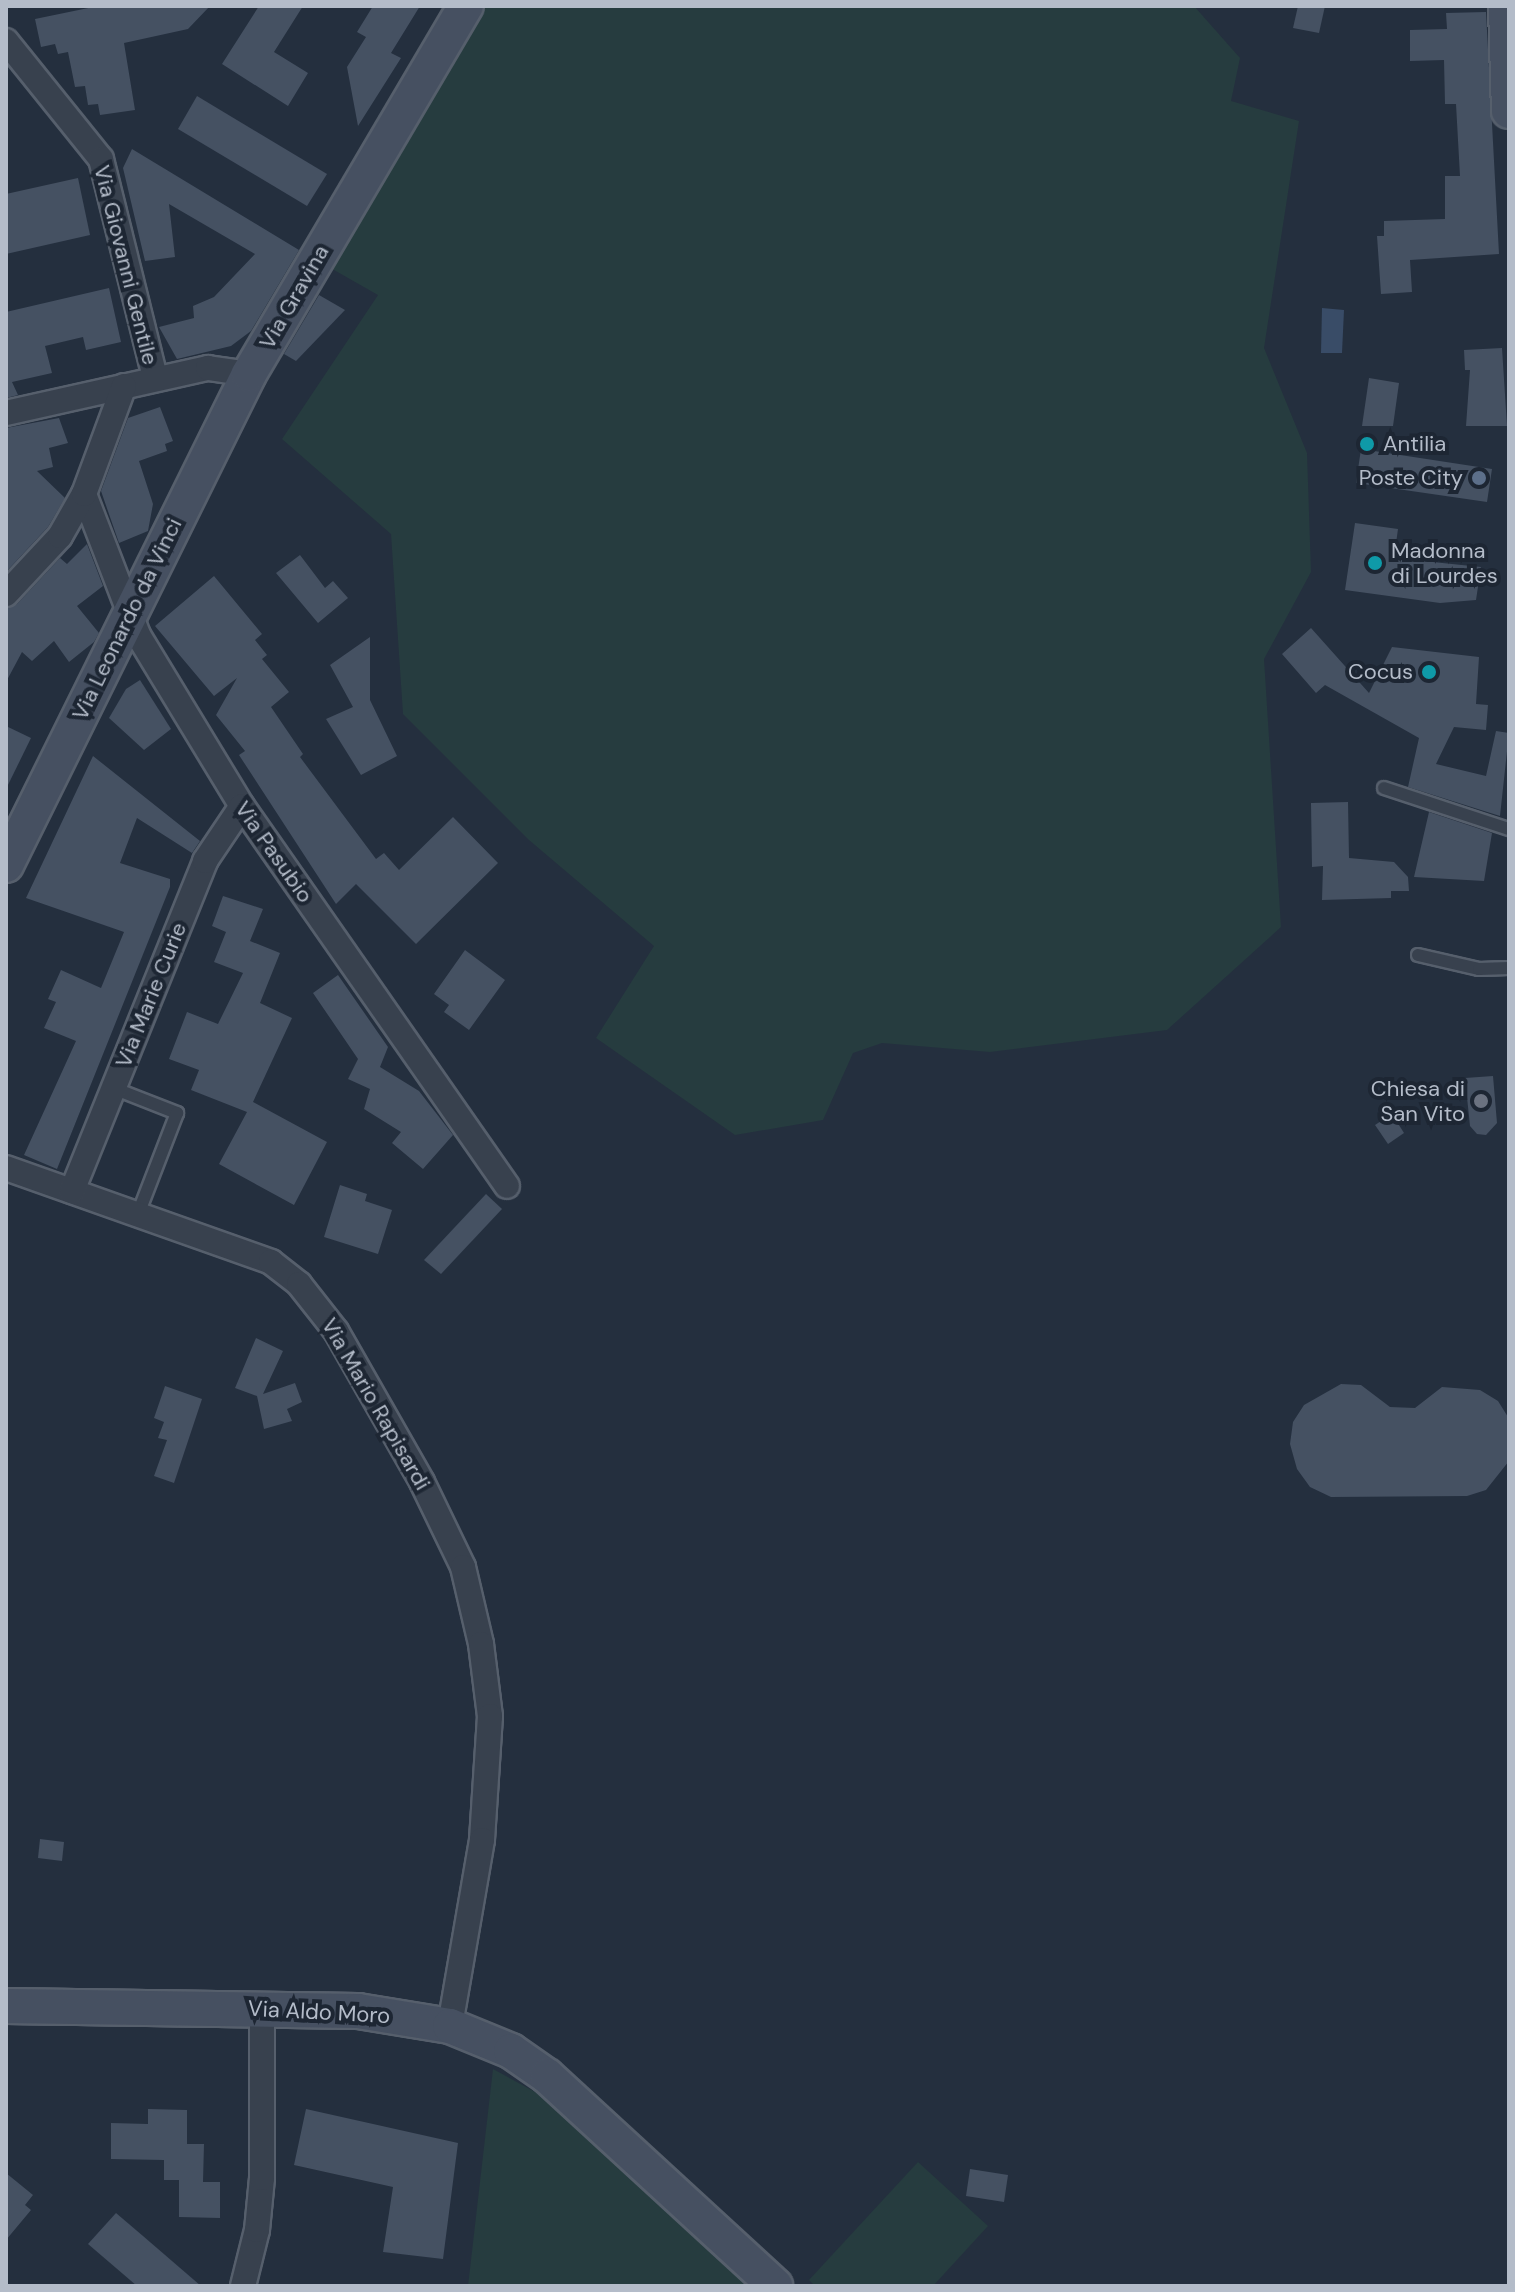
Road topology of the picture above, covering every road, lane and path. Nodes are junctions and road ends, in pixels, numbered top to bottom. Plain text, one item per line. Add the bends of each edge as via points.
1 (466, 6) edge
2 (1506, 6) edge
3 (6, 41) edge
4 (1507, 57) edge
5 (1509, 111) edge
6 (249, 374) junction
7 (155, 378) junction
8 (124, 386) junction
9 (6, 413) edge
10 (84, 494) junction
11 (6, 594) edge
12 (131, 611) junction
13 (1384, 788) dead end
14 (242, 806) junction
15 (1509, 829) edge
16 (6, 865) edge
17 (1418, 955) dead end
18 (1509, 968) edge
19 (113, 1088) junction
20 (6, 1168) edge
21 (507, 1186) dead end
22 (72, 1191) junction
23 (138, 1214) junction
24 (6, 2006) edge
25 (262, 2009) junction
26 (450, 2026) junction
27 (243, 2286) edge
28 (775, 2286) edge

1 - 6 street, Via Gravina
2 - 4 street
3 - 7 street, Via Giovanni Gentile via 101,159
4 - 5 street
6 - 7 street, Via Gravina via 208,368
6 - 12 street, Via Leonardo da Vinci
7 - 8 street, Via Gravina
8 - 9 street, Via Gravina
8 - 10 street
10 - 11 street via 60,536
10 - 12 street, Via Pasubio
12 - 14 street, Via Pasubio via 138,635
12 - 16 street, Via Leonardo da Vinci
13 - 15 lane
14 - 19 street, Via Marie Curie via 205,861
14 - 21 street, Via Pasubio
17 - 18 lane via 1479,969
19 - 22 street, Via Marie Curie
19 - 23 lane via 177,1113
20 - 22 street, Via Mario Rapisardi
22 - 23 street, Via Mario Rapisardi
23 - 26 street, Via Mario Rapisardi via 249,1250 299,1284 336,1331 422,1482 463,1567 490,1716 482,1840
24 - 25 street, Via Aldo Moro
25 - 26 street, Via Aldo Moro via 358,2011
25 - 27 street via 262,2178 257,2230
26 - 28 street, Via Aldo Moro via 511,2051 547,2076

